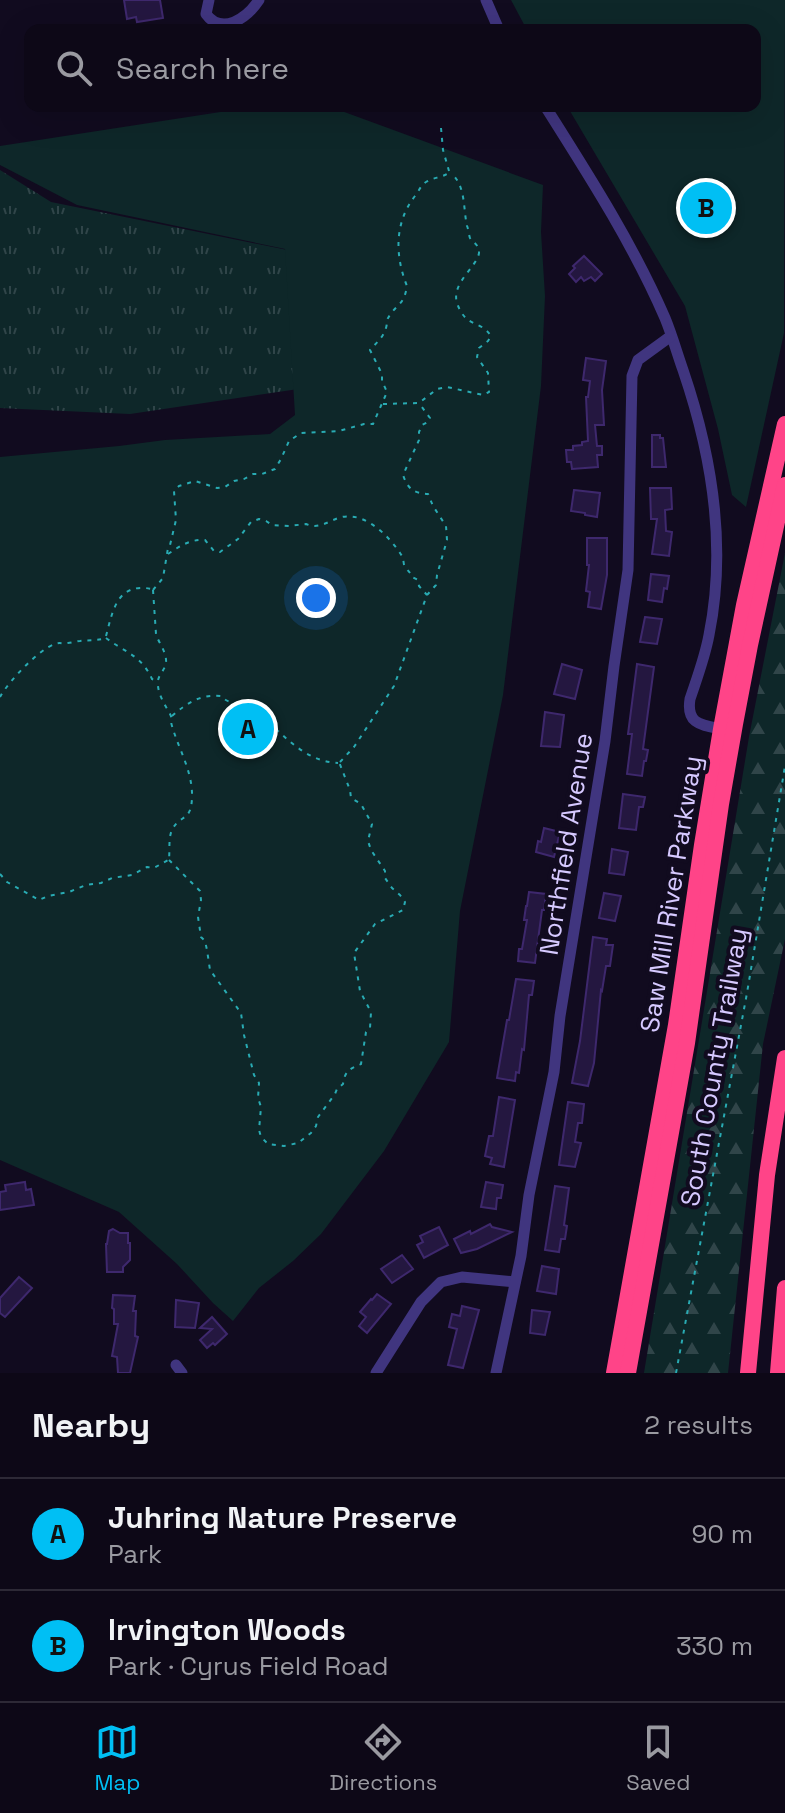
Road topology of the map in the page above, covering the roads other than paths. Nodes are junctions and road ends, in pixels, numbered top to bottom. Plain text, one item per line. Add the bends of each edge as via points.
1 (209, 0) edge
2 (259, 0) edge
3 (486, 0) edge
4 (218, 24) edge
5 (231, 24) edge
6 (496, 24) edge
7 (549, 112) edge
8 (671, 336) junction
9 (785, 424) edge
10 (785, 485) edge
11 (721, 729) junction
12 (785, 1058) edge
13 (515, 1282) junction
14 (785, 1288) edge
15 (376, 1373) edge
16 (496, 1373) edge
17 (614, 1373) edge
18 (628, 1373) edge
19 (748, 1373) edge
20 (778, 1373) edge

1 - 4 street via 206,14
2 - 5 street
3 - 6 street
7 - 8 street via 638,261
8 - 11 street via 692,395 715,503 714,607 689,710 699,724
8 - 13 street, Northfield Avenue via 638,360 632,376 628,570 554,1072
9 - 11 highway, Saw Mill River Parkway
10 - 18 highway, Saw Mill River Parkway via 733,737 687,1043
11 - 17 highway, Saw Mill River Parkway via 672,1052
12 - 19 highway via 767,1175
13 - 15 street via 462,1277 441,1282 421,1302
13 - 16 street, Northfield Avenue
14 - 20 highway

